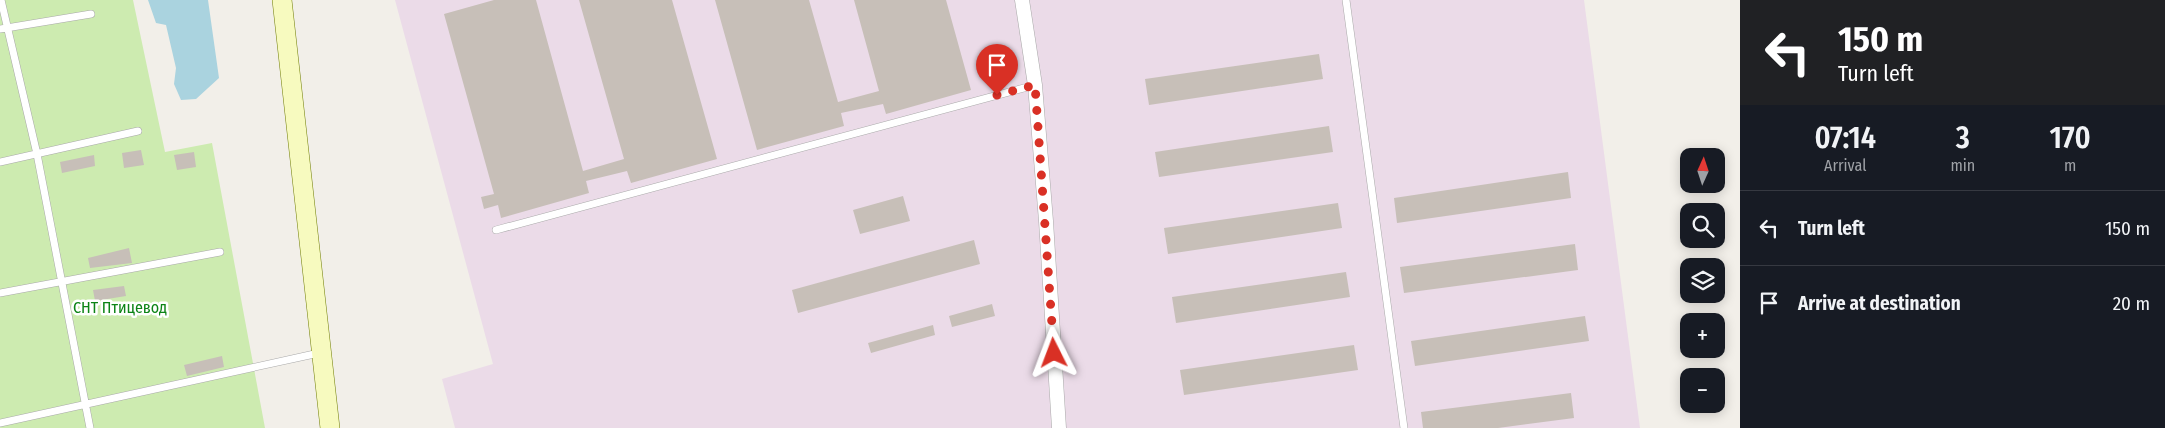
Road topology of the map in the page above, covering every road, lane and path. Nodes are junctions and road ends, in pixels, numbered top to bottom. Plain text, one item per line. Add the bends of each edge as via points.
1 (1, 0) edge
2 (282, 0) edge
3 (1022, 0) edge
4 (1346, 0) edge
5 (91, 14) dead end
6 (4, 29) edge
7 (1035, 85) junction
8 (138, 131) dead end
9 (37, 154) junction
10 (0, 162) edge
11 (496, 230) dead end
12 (220, 252) dead end
13 (61, 282) junction
14 (0, 293) edge
15 (322, 352) junction
16 (86, 406) junction
17 (0, 423) edge
18 (90, 428) edge
19 (330, 428) edge
20 (1059, 428) edge
21 (1404, 428) edge

1 - 6 lane
2 - 15 street
3 - 7 street
4 - 21 lane
5 - 6 lane
6 - 9 lane
7 - 11 lane
7 - 20 street
8 - 9 lane
9 - 10 lane
9 - 13 lane
12 - 13 lane
13 - 14 lane
13 - 16 lane
15 - 16 lane
15 - 19 street
16 - 17 lane
16 - 18 lane

